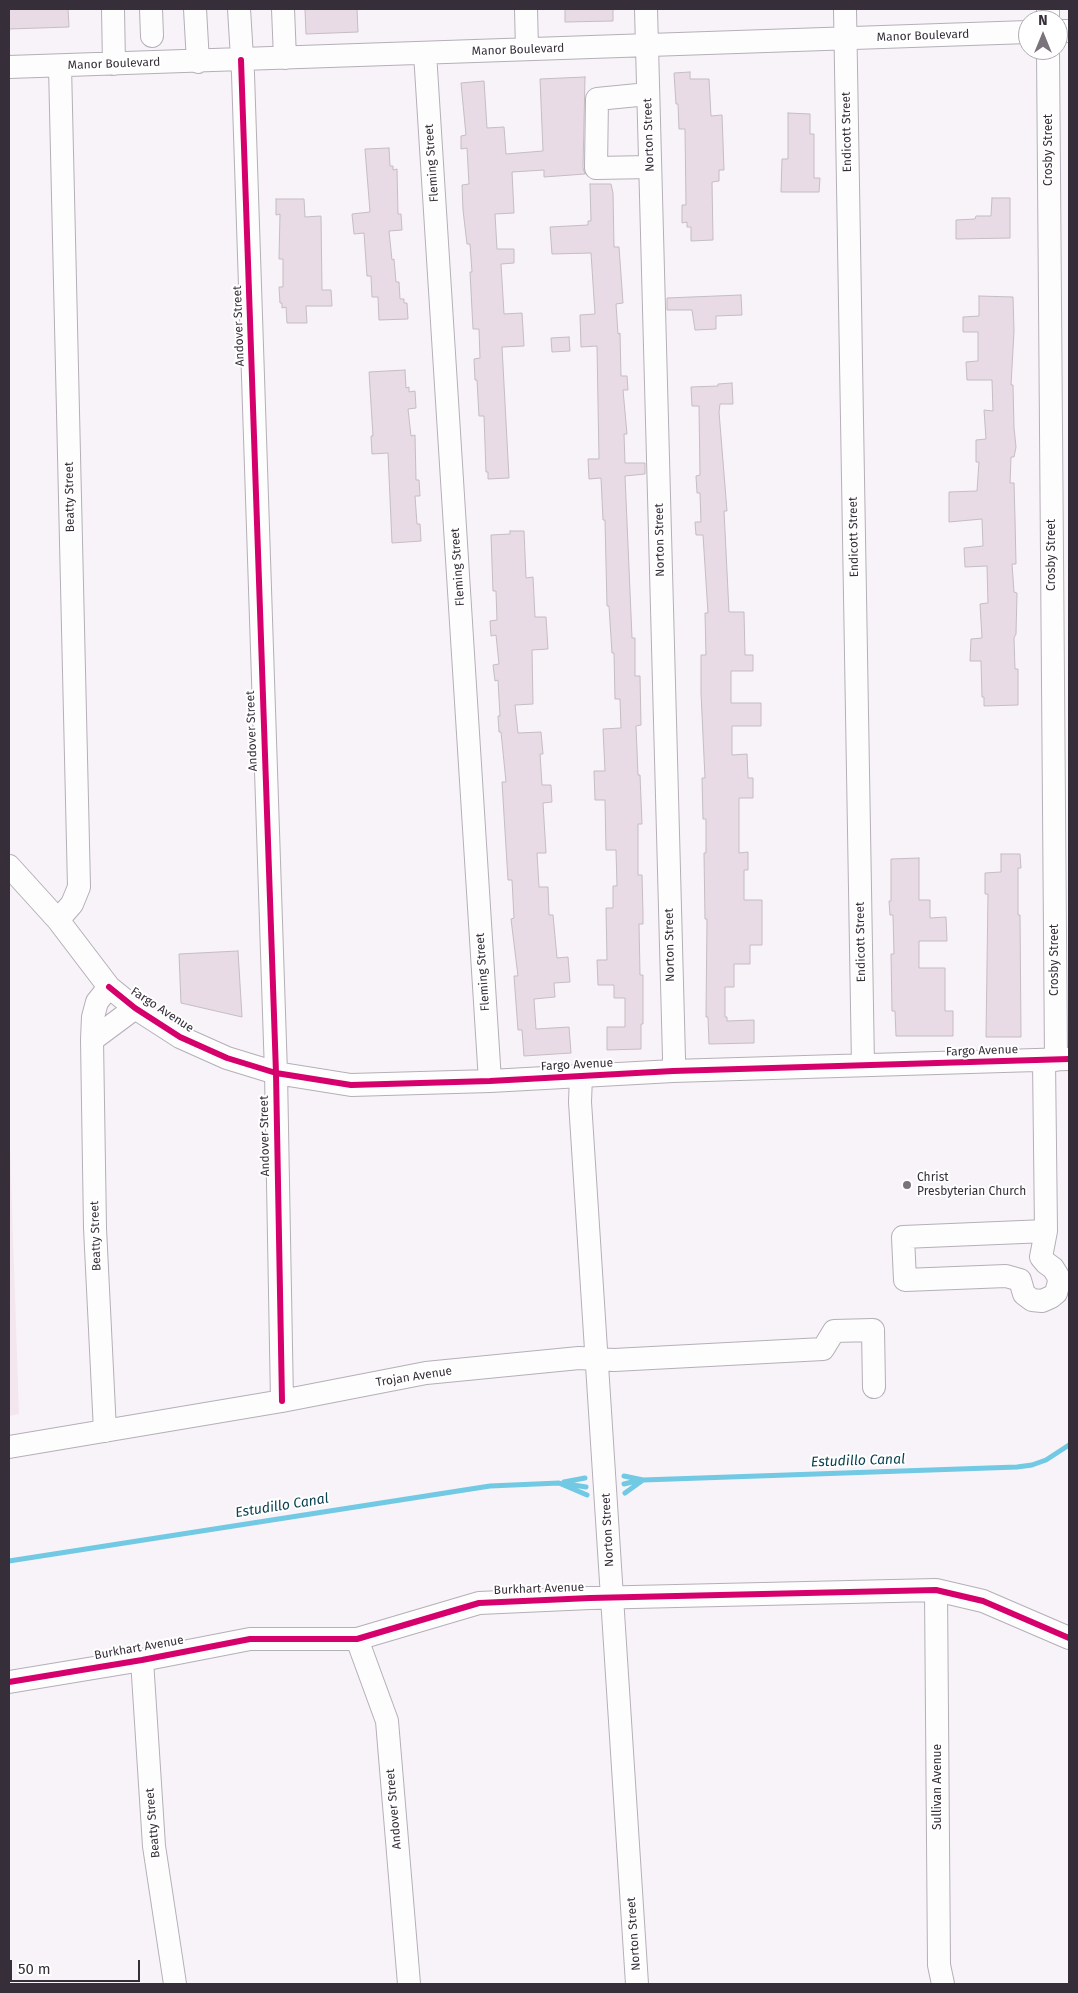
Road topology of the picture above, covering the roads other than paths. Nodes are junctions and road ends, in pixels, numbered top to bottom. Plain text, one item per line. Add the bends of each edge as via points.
1 (113, 9) edge
2 (151, 9) edge
3 (195, 9) edge
4 (239, 9) edge
5 (283, 9) edge
6 (526, 9) edge
7 (646, 9) edge
8 (845, 9) edge
9 (1018, 32) edge
10 (152, 36) dead end
11 (845, 40) junction
12 (647, 45) junction
13 (527, 49) junction
14 (425, 53) junction
15 (285, 58) junction
16 (241, 60) junction
17 (1048, 60) edge
18 (198, 62) junction
19 (114, 64) junction
20 (60, 66) junction
21 (9, 67) edge
22 (648, 94) junction
23 (650, 167) junction
24 (9, 866) edge
25 (58, 920) junction
26 (109, 986) junction
27 (135, 1008) junction
28 (92, 1040) junction
29 (1056, 1060) edge
30 (863, 1065) junction
31 (673, 1071) junction
32 (276, 1073) junction
33 (581, 1076) junction
34 (490, 1081) junction
35 (1046, 1231) junction
36 (1041, 1257) junction
37 (1006, 1276) junction
38 (596, 1358) junction
39 (874, 1387) dead end
40 (282, 1401) junction
41 (105, 1431) junction
42 (9, 1447) edge
43 (936, 1590) junction
44 (612, 1598) junction
45 (1069, 1638) edge
46 (357, 1639) junction
47 (142, 1660) junction
48 (9, 1682) edge
49 (175, 1984) edge
50 (409, 1984) edge
51 (638, 1984) edge
52 (943, 1984) edge

1 - 19 street
2 - 10 street
3 - 18 street
4 - 16 street, Andover Street
5 - 15 street
6 - 13 street
7 - 12 street, Norton Street
8 - 11 street, Endicott Street
9 - 11 street, Manor Boulevard
11 - 12 street, Manor Boulevard
11 - 30 street, Endicott Street
12 - 13 street, Manor Boulevard
12 - 22 street, Norton Street
13 - 14 street, Manor Boulevard
14 - 15 street, Manor Boulevard
14 - 34 street, Fleming Street
15 - 16 street, Manor Boulevard
16 - 18 street, Manor Boulevard
16 - 32 street, Andover Street
17 - 29 street, Crosby Street
18 - 19 street, Manor Boulevard
19 - 20 street, Manor Boulevard
20 - 21 street, Manor Boulevard
20 - 25 street, Beatty Street via 79,887 72,904
22 - 23 street, Norton Street
22 - 23 street via 597,99 596,168
23 - 31 street, Norton Street
24 - 25 street, Fargo Avenue
25 - 26 street, Fargo Avenue
26 - 27 street, Fargo Avenue
26 - 28 street, Beatty Street via 97,1002
27 - 28 street
27 - 32 street, Fargo Avenue via 180,1037 227,1058
28 - 41 street, Beatty Street via 95,1228
29 - 30 street, Fargo Avenue
29 - 35 street, Crosby Street
30 - 31 street, Fargo Avenue
31 - 33 street, Fargo Avenue
32 - 34 street, Fargo Avenue via 351,1085
32 - 40 street, Andover Street
33 - 34 street, Fargo Avenue
33 - 38 street, Norton Street
35 - 36 street, Crosby Street
35 - 37 street via 904,1237 905,1280
36 - 37 street
36 - 37 street via 1058,1276 1058,1288 1051,1297 1042,1301 1032,1300 1024,1294 1020,1280
38 - 39 street, Trojan Avenue via 614,1360 823,1349 834,1331 873,1330
38 - 40 street, Trojan Avenue via 426,1373
38 - 44 street, Norton Street
40 - 41 street, Trojan Avenue
41 - 42 street, Trojan Avenue
43 - 44 street, Burkhart Avenue
43 - 45 street, Burkhart Avenue via 983,1601
43 - 52 street, Sullivan Avenue via 939,1965
44 - 46 street, Burkhart Avenue via 478,1603
44 - 51 street, Norton Street
46 - 47 street, Burkhart Avenue via 250,1639
46 - 50 street, Andover Street via 387,1721
47 - 48 street, Burkhart Avenue
47 - 49 street, Beatty Street via 154,1846

